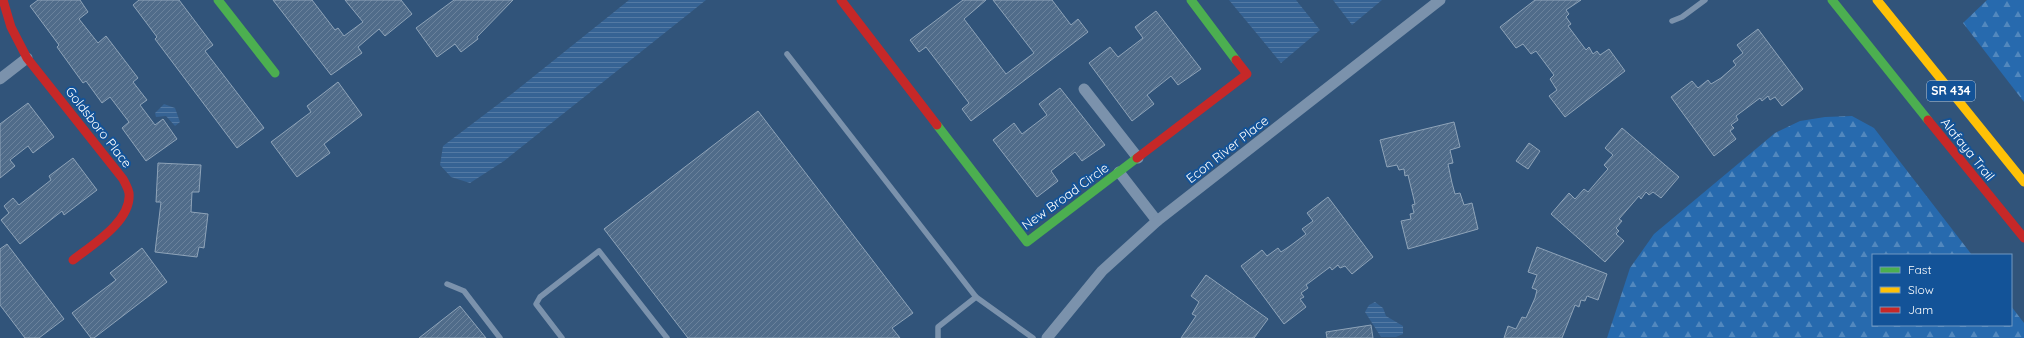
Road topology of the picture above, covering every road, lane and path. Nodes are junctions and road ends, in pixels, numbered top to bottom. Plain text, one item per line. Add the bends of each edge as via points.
1 (3, 0) edge
2 (218, 0) edge
3 (841, 0) edge
4 (1191, 0) edge
5 (1440, 0) edge
6 (1705, 0) edge
7 (1832, 0) edge
8 (1877, 0) edge
9 (1672, 21) dead end
10 (787, 54) dead end
11 (27, 58) junction
12 (275, 73) dead end
13 (0, 79) edge
14 (1084, 89) dead end
15 (1138, 158) junction
16 (1119, 172) junction
17 (2024, 182) edge
18 (1158, 221) junction
19 (2024, 238) edge
20 (73, 260) dead end
21 (447, 284) dead end
22 (976, 297) junction
23 (500, 338) edge
24 (562, 338) edge
25 (667, 338) edge
26 (938, 338) edge
27 (1033, 338) edge
28 (1047, 338) edge

1 - 11 street, Goldsboro Place via 11,27
2 - 12 street
3 - 16 street, New Broad Circle via 1027,242
4 - 15 street, New Broad Circle via 1247,74
5 - 18 street, Econ River Place
6 - 9 lane
7 - 19 street, Alafaya Trail / SR 434
8 - 17 street, Alafaya Trail / SR 434
10 - 22 lane
11 - 13 street
11 - 20 street, Goldsboro Place via 123,179 129,194 127,208 120,221
14 - 15 street
15 - 16 street, New Broad Circle
16 - 18 street
18 - 28 street, Econ River Place via 1102,271
21 - 23 lane via 464,291
22 - 26 lane via 938,327
22 - 27 lane
24 - 25 lane via 536,304 540,297 599,251

